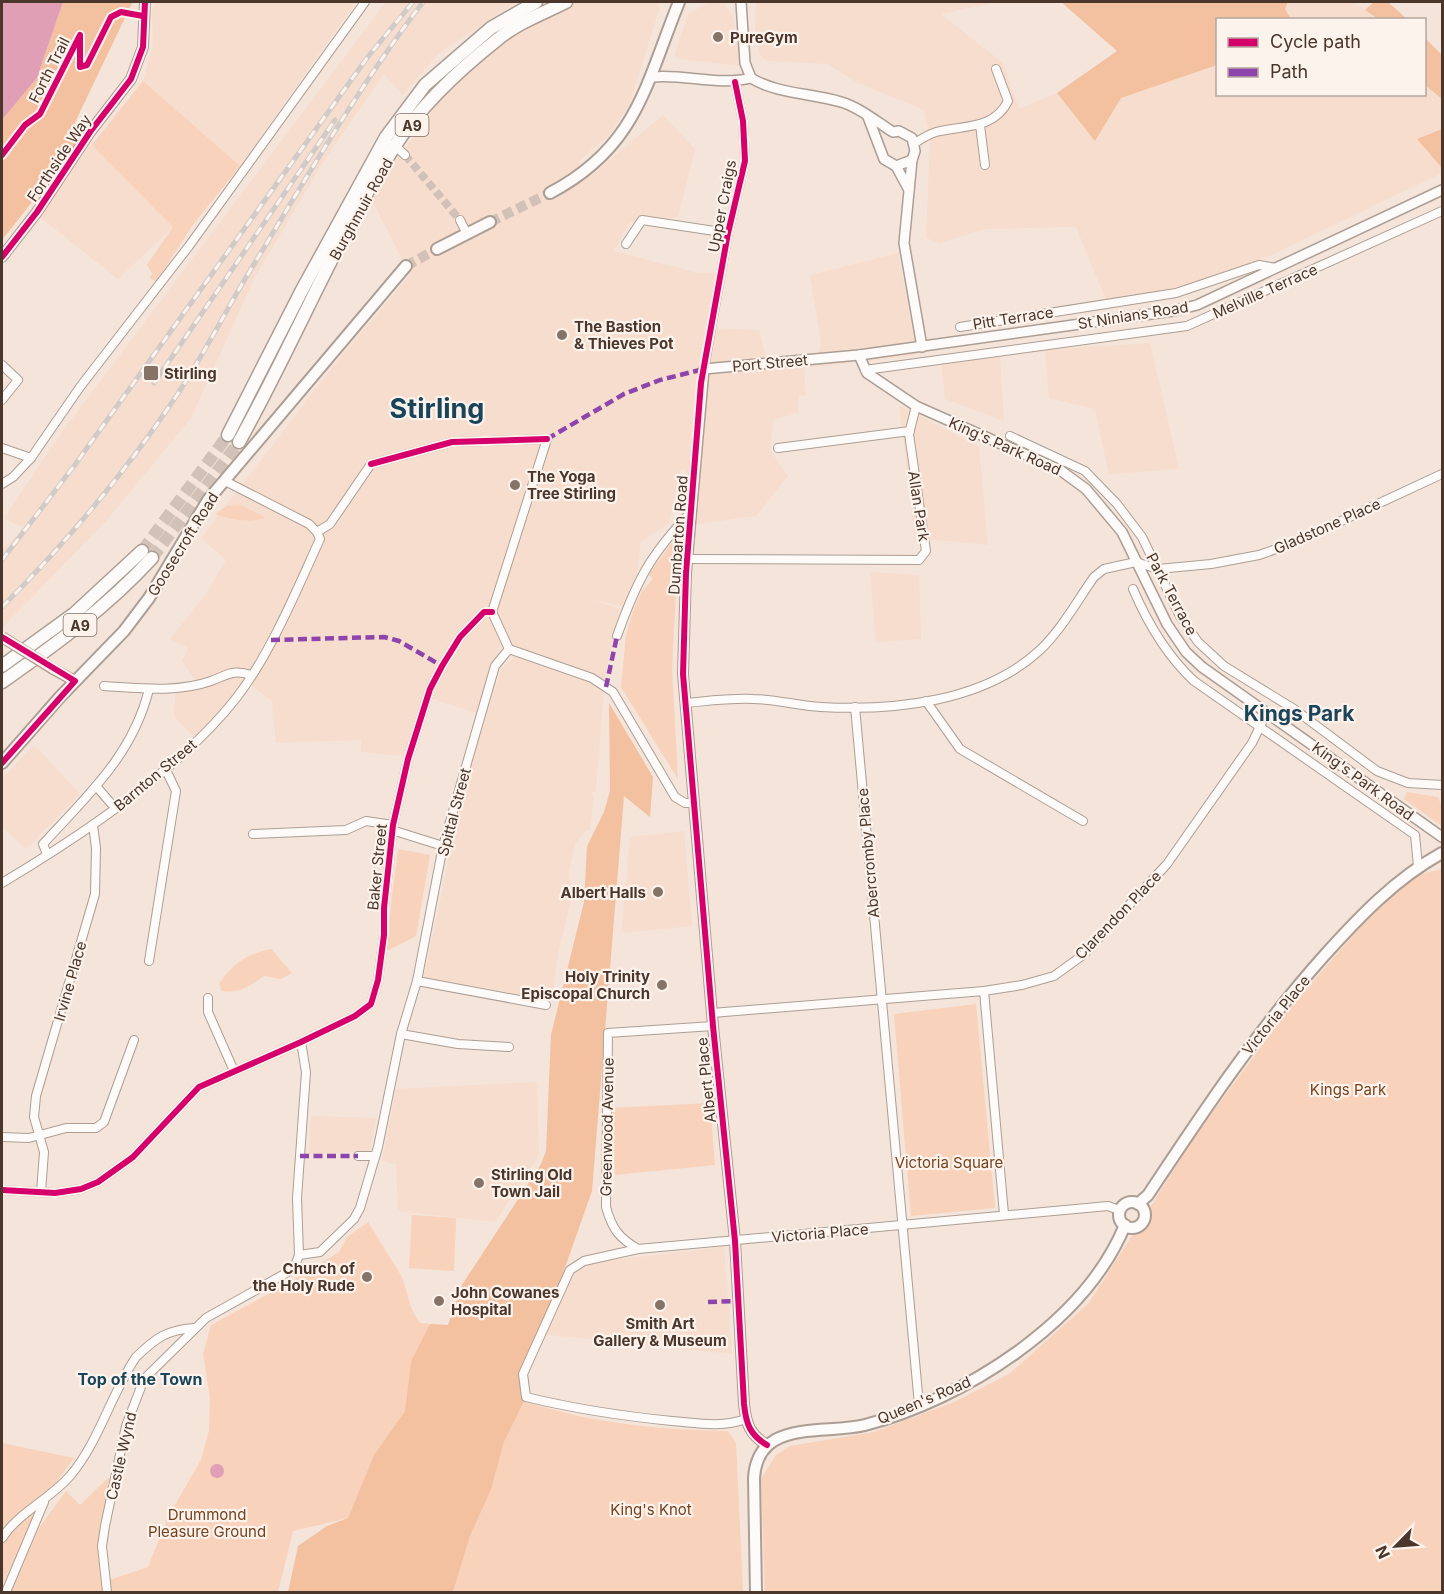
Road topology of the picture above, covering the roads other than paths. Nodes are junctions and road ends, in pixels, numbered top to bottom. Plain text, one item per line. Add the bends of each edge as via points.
1 (145, 2) edge
2 (365, 2) edge
3 (536, 2) edge
4 (566, 2) edge
5 (679, 2) edge
6 (741, 2) edge
7 (996, 69) dead end
8 (652, 77) junction
9 (751, 78) junction
10 (735, 82) junction
11 (868, 117) junction
12 (980, 125) junction
13 (893, 132) junction
14 (386, 137) junction
15 (915, 143) junction
16 (881, 145) junction
17 (395, 146) junction
18 (405, 155) tunnel mouth
19 (912, 160) junction
20 (985, 165) dead end
21 (896, 166) junction
22 (1443, 190) edge
23 (550, 192) tunnel mouth
24 (910, 192) junction
25 (1443, 211) edge
26 (460, 220) tunnel mouth
27 (490, 222) tunnel mouth
28 (728, 233) junction
29 (467, 234) junction
30 (626, 244) dead end
31 (437, 249) tunnel mouth
32 (2, 257) edge
33 (406, 266) tunnel mouth
34 (1276, 268) junction
35 (1020, 317) junction
36 (960, 327) dead end
37 (1022, 331) junction
38 (922, 346) junction
39 (859, 355) junction
40 (837, 358) joint
41 (2, 364) edge
42 (704, 369) junction
43 (865, 370) junction
44 (2, 400) edge
45 (916, 405) junction
46 (910, 431) junction
47 (1010, 436) dead end
48 (2, 448) edge
49 (778, 448) dead end
50 (31, 458) junction
51 (1443, 474) edge
52 (225, 481) junction
53 (2, 484) edge
54 (691, 512) junction
55 (317, 532) junction
56 (687, 559) junction
57 (1136, 562) junction
58 (1158, 569) junction
59 (1133, 589) dead end
60 (492, 612) junction
61 (617, 636) dead end
62 (2, 637) edge
63 (509, 649) junction
64 (2, 666) edge
65 (251, 675) junction
66 (75, 681) junction
67 (2, 682) edge
68 (104, 686) dead end
69 (149, 689) junction
70 (926, 701) junction
71 (685, 703) junction
72 (855, 707) junction
73 (1267, 712) junction
74 (1258, 727) junction
75 (2, 763) edge
76 (165, 768) junction
77 (1443, 785) edge
78 (96, 786) junction
79 (694, 803) junction
80 (115, 808) junction
81 (1083, 821) dead end
82 (93, 825) junction
83 (394, 828) junction
84 (253, 834) dead end
85 (1443, 837) edge
86 (443, 846) junction
87 (1443, 853) edge
88 (47, 854) junction
89 (1418, 866) junction
90 (5, 880) edge
91 (149, 961) dead end
92 (417, 981) junction
93 (984, 991) junction
94 (208, 998) dead end
95 (882, 1000) junction
96 (546, 1005) dead end
97 (712, 1013) junction
98 (713, 1026) junction
99 (401, 1034) junction
100 (134, 1040) dead end
101 (301, 1042) junction
102 (509, 1047) dead end
103 (234, 1071) junction
104 (41, 1135) junction
105 (2, 1137) edge
106 (358, 1156) dead end
107 (374, 1156) junction
108 (2, 1190) edge
109 (41, 1192) junction
110 (1138, 1204) junction
111 (1119, 1210) junction
112 (1004, 1214) junction
113 (904, 1225) junction
114 (1125, 1225) junction
115 (735, 1241) junction
116 (638, 1249) junction
117 (299, 1255) junction
118 (194, 1328) junction
119 (920, 1405) junction
120 (746, 1419) junction
121 (767, 1445) junction
122 (44, 1502) junction
123 (2, 1538) edge
124 (6, 1593) edge
125 (107, 1593) edge
126 (756, 1593) edge

1 - 32 street, Forthside Way via 143,47 131,79
2 - 50 street
3 - 14 main road, Burghmuir Road / A9 via 491,28 425,85
4 - 17 main road, Burghmuir Road / A9 via 499,37 438,93
5 - 8 main road
6 - 9 street via 745,63
7 - 12 street via 1008,101 1003,112
8 - 10 street via 678,75
8 - 23 main road via 615,144 584,174
9 - 10 street
9 - 11 street via 772,88 844,103
10 - 28 street, Upper Craigs via 744,121 745,161
11 - 13 street
11 - 16 street
12 - 15 street via 934,133
12 - 20 street
13 - 15 street via 908,134
13 - 16 street
14 - 17 street
14 - 17 main road, Burghmuir Road / A9 via 302,290 233,438
15 - 19 street
16 - 21 street via 884,159
17 - 18 street
19 - 21 street
19 - 24 street
21 - 24 street
22 - 34 street, St Ninians Road
24 - 38 street via 904,243
25 - 43 street, Melville Terrace via 1187,326
26 - 29 street
27 - 29 main road
28 - 30 street via 642,220
28 - 42 street, Upper Craigs
29 - 31 main road
33 - 52 main road, Goosecroft Road
34 - 35 street, Pitt Terrace via 1259,266 1176,293
34 - 37 street, St Ninians Road via 1197,305 1173,311
35 - 36 street, Pitt Terrace
35 - 37 street
37 - 38 street, St Ninians Road
38 - 39 street, St Ninians Road
39 - 40 street, St Ninians Road
39 - 43 street
40 - 42 street, Port Street
41 - 44 street via 18,380
42 - 54 street, Dumbarton Road
43 - 45 street
45 - 46 street, Allan Park
45 - 57 street, King's Park Road via 1074,479 1101,503 1128,541
46 - 49 street
46 - 56 street, Allan Park via 926,551 918,560
47 - 58 street, Park Terrace via 1084,471 1117,504 1142,537
48 - 50 street
50 - 53 street
51 - 58 street, Gladstone Place via 1296,542 1259,555
52 - 55 street via 309,524
52 - 66 main road, Goosecroft Road via 208,501 149,598 124,631
54 - 56 street, Dumbarton Road
54 - 61 street via 645,568
55 - 60 street via 330,524 370,464 452,442 547,439
55 - 65 street, Barnton Street via 320,539
56 - 71 street, Dumbarton Road via 683,630
57 - 58 street, Gladstone Place
57 - 70 street via 1104,569 1094,577 1041,649 1015,669 994,682
57 - 73 street, King's Park Road via 1167,624 1186,652
58 - 77 street, Park Terrace via 1180,616 1198,642 1224,666 1294,708 1377,771 1408,783
59 - 74 street via 1174,662
60 - 63 street
60 - 83 street, Baker Street via 484,612 468,629 430,689 408,759
62 - 66 street, bridge
63 - 79 street via 592,678 613,692 675,797
63 - 86 street, Spittal Street via 495,666
64 - 67 main road, A9 via 147,554 127,585
65 - 69 street via 236,671 188,687
65 - 76 street, Barnton Street via 211,727
66 - 75 main road, Goosecroft Road
68 - 69 street
69 - 78 street via 143,714 128,745
70 - 72 street
70 - 81 street via 960,749
71 - 72 street via 754,699
71 - 79 street, Albert Place
72 - 95 street, Abercromby Place
73 - 74 street, Clarendon Place
73 - 85 street, King's Park Road
74 - 89 street via 1415,835
74 - 93 street, Clarendon Place via 1240,760 1167,864 1083,955 1054,976
76 - 80 street, Barnton Street
76 - 91 street via 176,791
78 - 80 street
78 - 88 street via 43,844
79 - 97 street, Albert Place
80 - 82 street, Barnton Street
82 - 88 street, Barnton Street
82 - 104 street, Irvine Place via 95,894 36,1096 34,1117
83 - 84 street via 366,821 346,830
83 - 86 street
83 - 101 street, Baker Street via 375,996 366,1010
86 - 92 street, Spittal Street
87 - 89 main road, Victoria Place
88 - 90 street, Barnton Street
89 - 110 main road, Victoria Place via 1373,904 1302,981 1241,1059 1149,1195
92 - 96 street
92 - 99 street, Spittal Street
93 - 95 street, Clarendon Place
93 - 112 street
94 - 103 street via 208,1012
95 - 97 street, Clarendon Place
95 - 113 street
97 - 98 street, Albert Place
98 - 115 street, Albert Place
98 - 116 street, Greenwood Avenue via 608,1034 606,1207 612,1229
99 - 102 street via 458,1044
99 - 107 street, Spittal Street
100 - 104 street via 104,1122 89,1129 66,1128
101 - 103 street, Baker Street
101 - 117 street via 306,1072 297,1198
103 - 109 street, Baker Street via 189,1095 150,1142 118,1170 81,1190
104 - 105 street
104 - 109 street, Irvine Place
106 - 107 street
107 - 117 street, Spittal Street via 354,1219 320,1251
108 - 109 street, Baker Street
110 - 111 main road via 1127,1203
110 - 114 main road via 1144,1210 1143,1222 1136,1227
111 - 112 street via 1108,1206
111 - 114 main road via 1119,1219
112 - 113 street
113 - 115 street, Victoria Place
113 - 119 street
114 - 119 main road, Queen's Road via 1116,1247 1089,1285 1044,1330 963,1386
115 - 116 street, Victoria Place
115 - 120 street, Albert Place
116 - 120 street via 584,1261 570,1270 523,1374 526,1396 629,1417 719,1425
117 - 118 street, Castle Wynd via 288,1272 225,1305
118 - 122 street via 172,1329 135,1357 71,1475
118 - 125 street, Castle Wynd via 144,1378 132,1406 102,1546
119 - 121 main road, Queen's Road via 862,1425 789,1434
120 - 121 street via 753,1436
121 - 126 main road via 758,1459 754,1478
122 - 123 street via 20,1516
122 - 124 street

